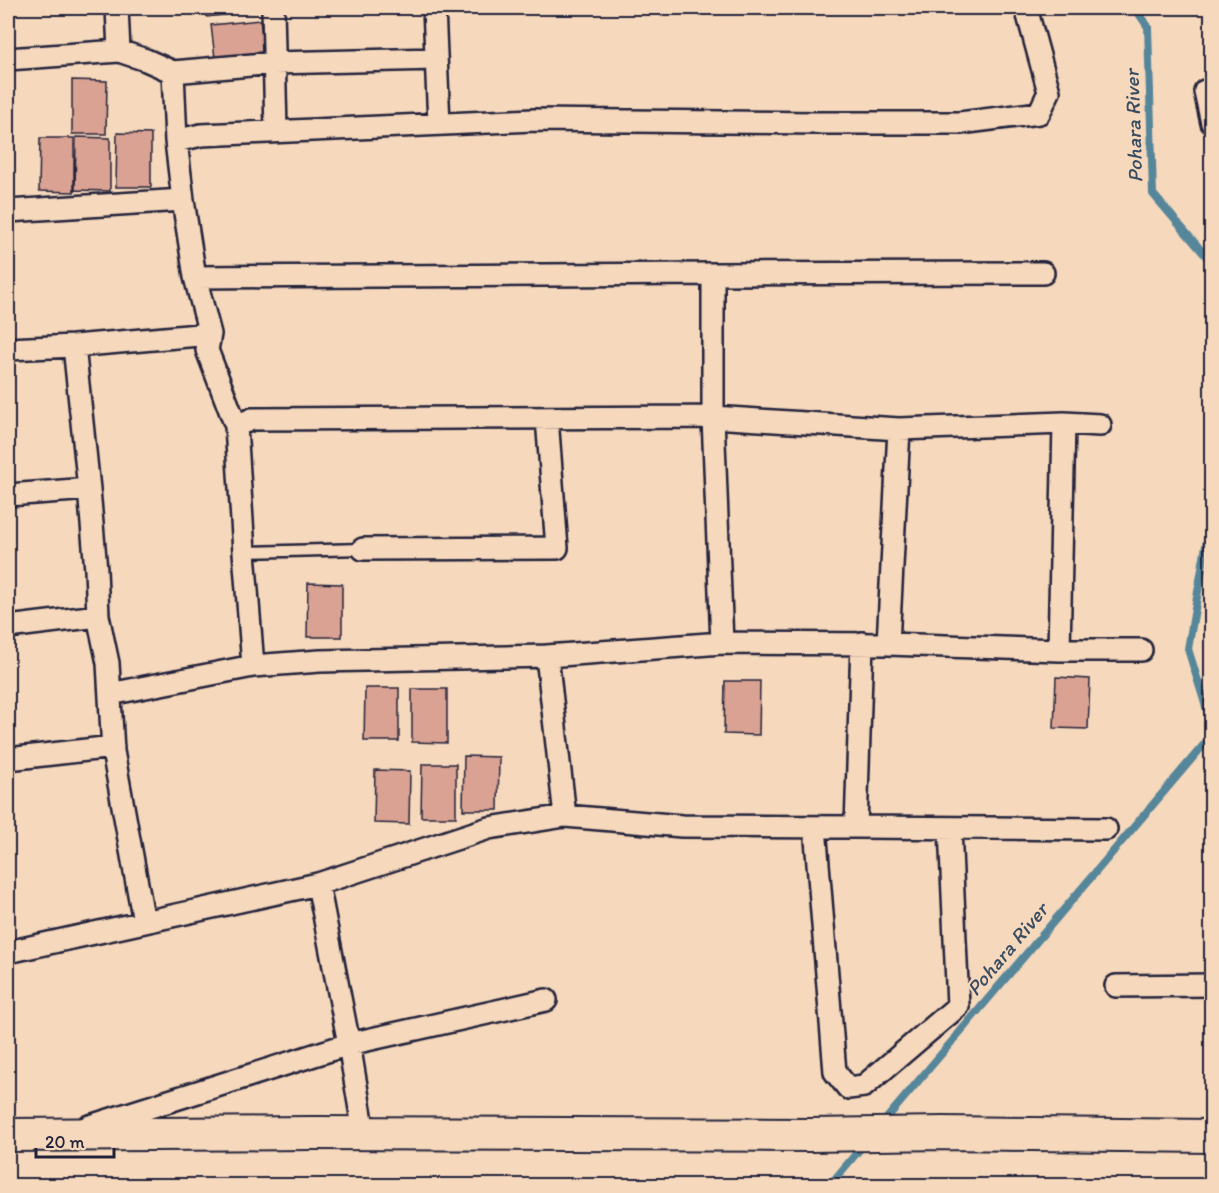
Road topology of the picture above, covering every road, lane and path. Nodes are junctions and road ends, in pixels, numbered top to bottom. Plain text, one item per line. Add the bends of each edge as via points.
1 (117, 8) edge
2 (273, 8) edge
3 (434, 8) edge
4 (1026, 8) edge
5 (119, 51) junction
6 (8, 59) edge
7 (436, 59) junction
8 (274, 63) junction
9 (173, 72) junction
10 (1205, 91) dead end
11 (1212, 123) edge
12 (439, 124) junction
13 (276, 131) junction
14 (176, 141) junction
15 (183, 200) junction
16 (8, 211) edge
17 (1042, 273) dead end
18 (713, 274) junction
19 (195, 277) junction
20 (210, 334) junction
21 (74, 346) junction
22 (8, 349) edge
23 (713, 417) junction
24 (547, 418) junction
25 (1064, 423) junction
26 (1100, 424) dead end
27 (236, 426) junction
28 (899, 429) junction
29 (89, 489) junction
30 (8, 495) edge
31 (363, 549) joint
32 (244, 552) junction
33 (98, 616) junction
34 (8, 627) edge
35 (722, 643) junction
36 (862, 644) junction
37 (888, 644) junction
38 (1059, 650) junction
39 (1142, 650) dead end
40 (547, 656) junction
41 (253, 666) junction
42 (110, 693) junction
43 (113, 747) junction
44 (8, 759) edge
45 (565, 816) junction
46 (815, 827) junction
47 (856, 827) junction
48 (951, 828) junction
49 (1106, 830) dead end
50 (318, 884) junction
51 (144, 922) junction
52 (8, 952) edge
53 (1212, 985) edge
54 (1116, 986) dead end
55 (546, 1000) dead end
56 (349, 1044) junction
57 (364, 1133) junction
58 (8, 1135) edge
59 (63, 1135) junction
60 (1212, 1136) edge

1 - 5 street
2 - 8 street
3 - 7 street
4 - 12 street via 1049,92 1039,112 960,123 534,120
5 - 6 street
5 - 9 street
7 - 8 street
7 - 12 street
8 - 9 street
8 - 13 street
9 - 14 street
10 - 11 street
12 - 13 street
13 - 14 street via 201,135
14 - 15 street
15 - 16 street
15 - 19 street
17 - 18 street
18 - 19 street
18 - 23 street
19 - 20 street
20 - 21 street
20 - 27 street via 207,350
21 - 22 street
21 - 29 street
23 - 24 street
23 - 28 street
23 - 35 street
24 - 27 street via 252,419
24 - 31 street via 557,548
25 - 26 street
25 - 28 street
25 - 38 street
27 - 32 street
28 - 37 street
29 - 30 street
29 - 33 street
31 - 32 lane
32 - 41 street
33 - 34 street
33 - 42 street
35 - 36 street
35 - 40 street
36 - 37 street
36 - 47 street
37 - 38 street
38 - 39 street
40 - 41 street
40 - 45 street
41 - 42 street
42 - 43 street
43 - 44 street
43 - 51 street
45 - 46 street via 682,826
45 - 50 street via 489,828
46 - 47 street
46 - 48 street via 834,1072 848,1088 864,1086 958,1006
47 - 48 street
48 - 49 street
50 - 51 street
50 - 56 street
51 - 52 street
53 - 54 street
55 - 56 street
56 - 57 street
56 - 59 street
57 - 59 street
57 - 60 street
58 - 59 street

